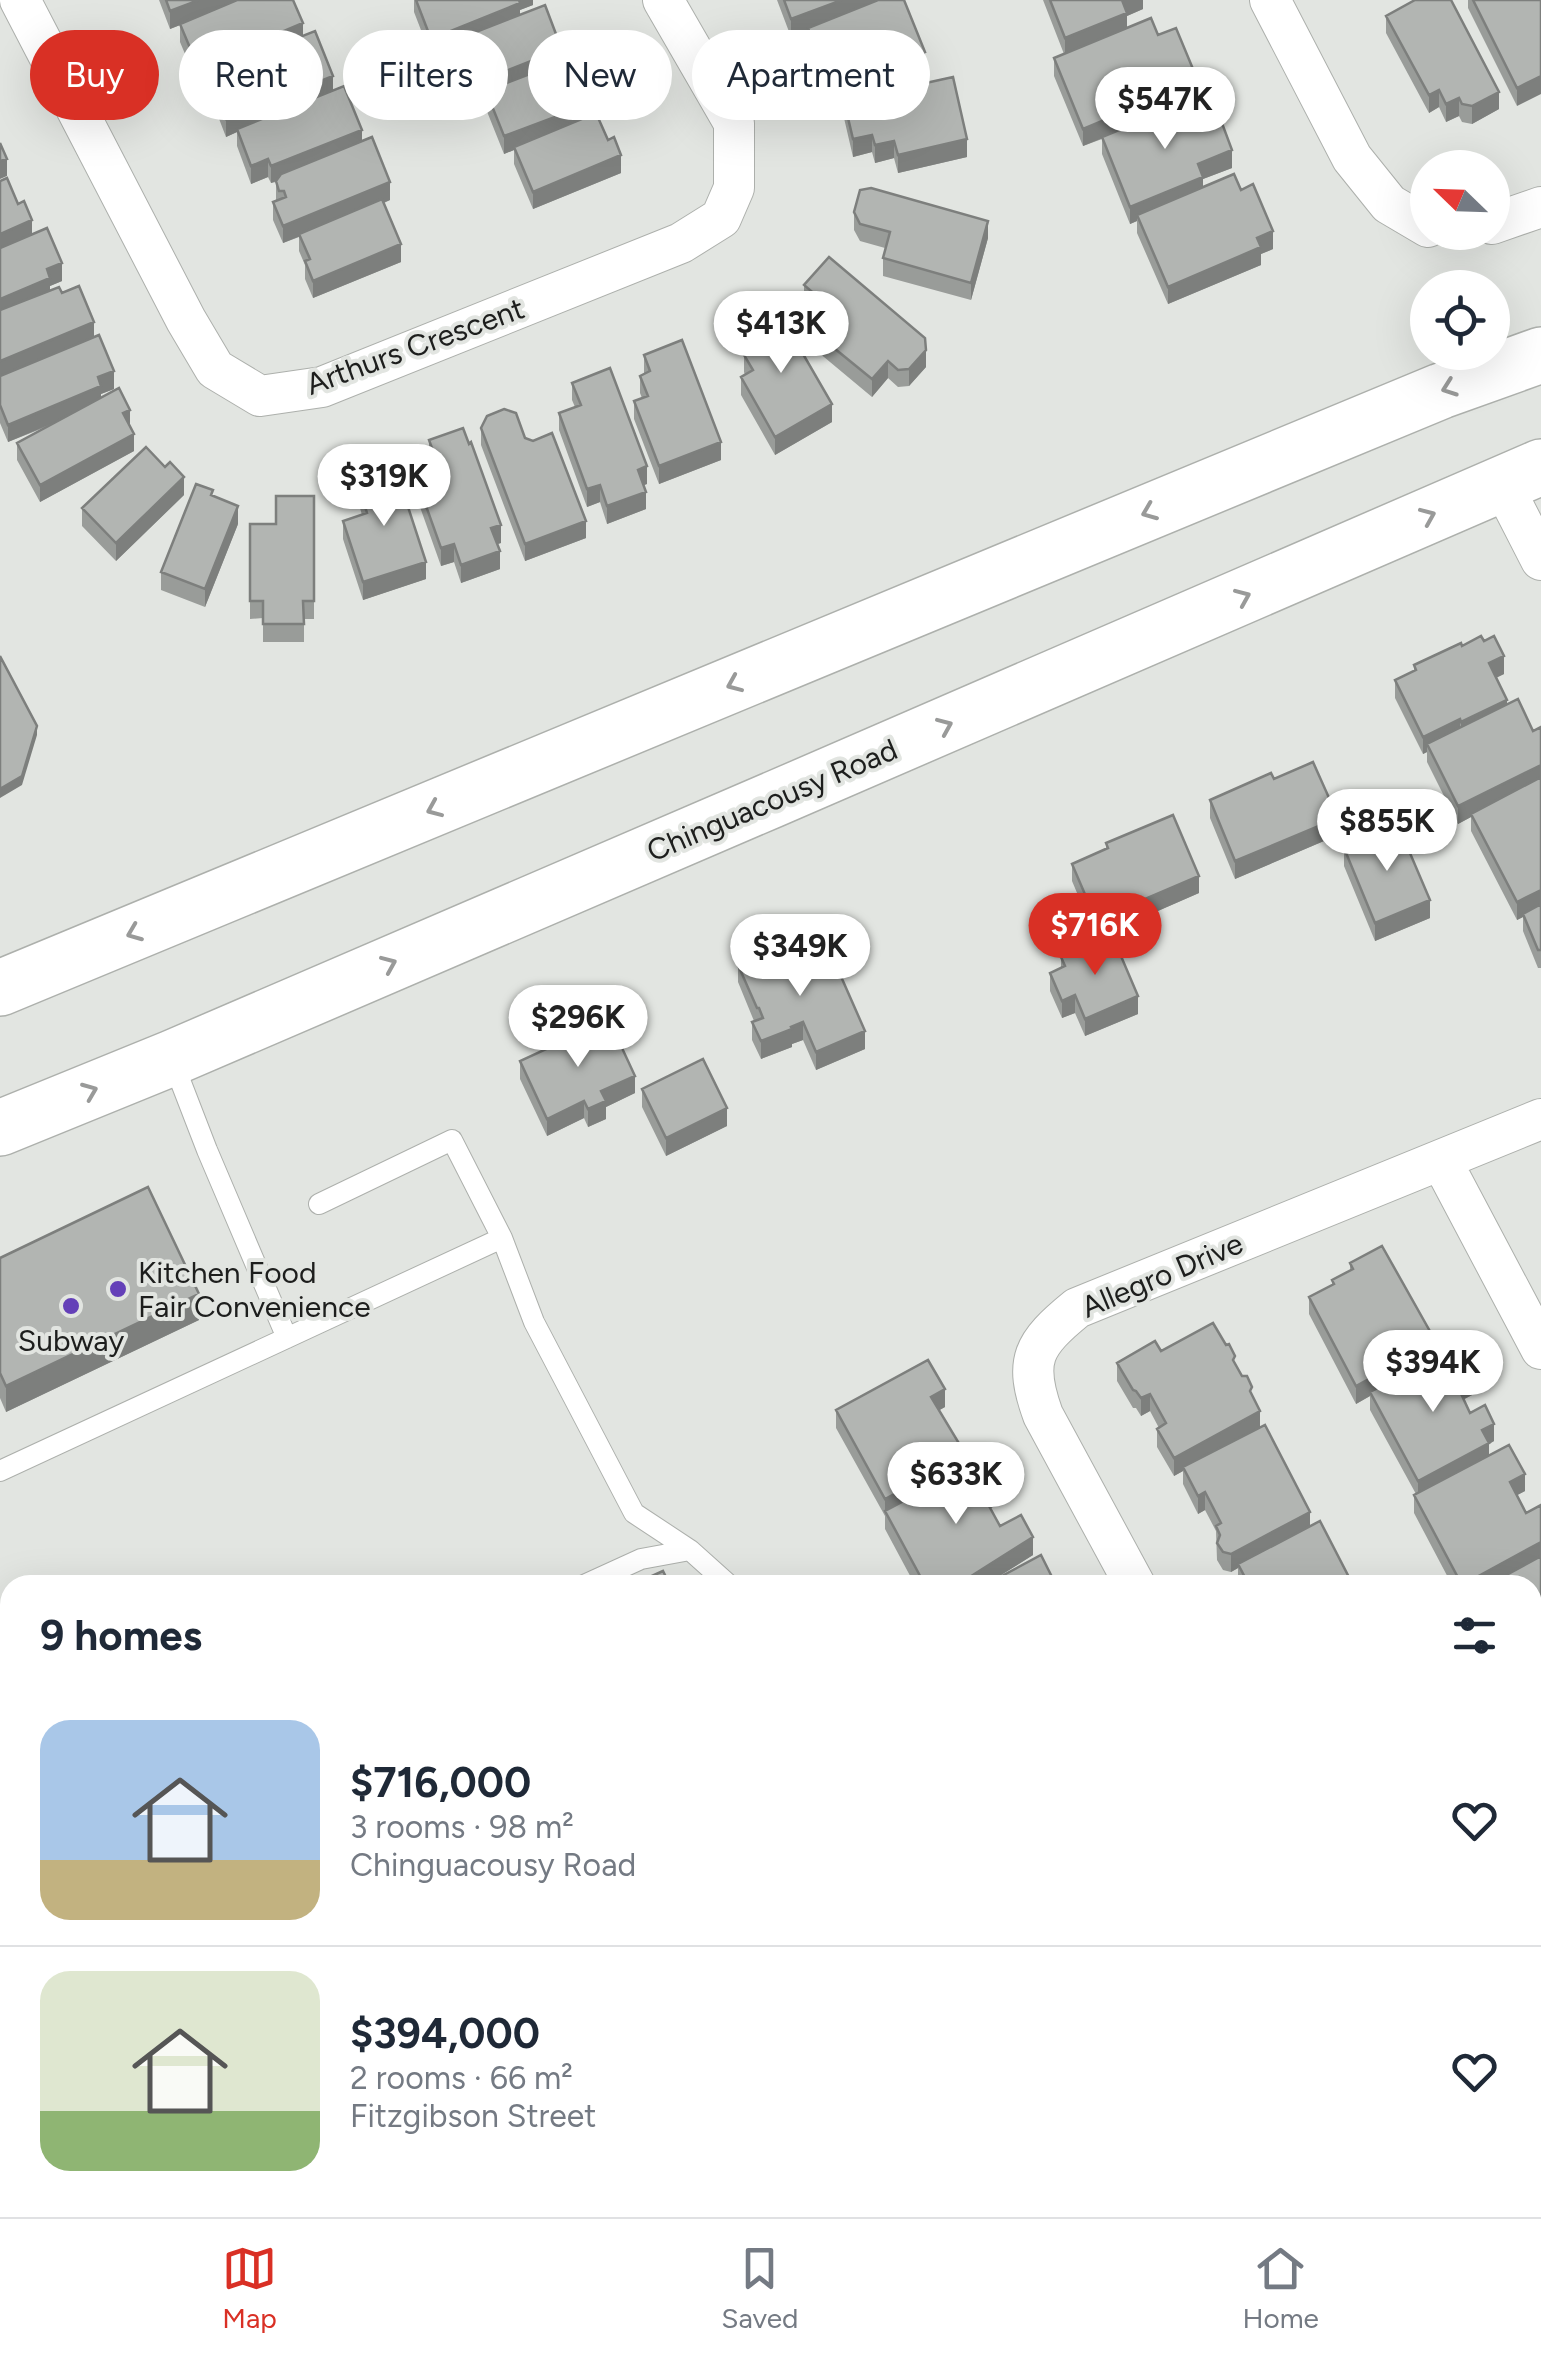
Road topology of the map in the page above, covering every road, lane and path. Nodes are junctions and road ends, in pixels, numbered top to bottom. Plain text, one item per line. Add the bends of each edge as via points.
1 (20, 0) edge
2 (663, 0) edge
3 (1270, 0) edge
4 (1541, 207) edge
5 (1410, 217) edge
6 (1510, 218) edge
7 (1541, 355) edge
8 (1522, 475) edge
9 (1541, 560) edge
10 (0, 988) edge
11 (172, 1058) junction
12 (1541, 1119) edge
13 (0, 1128) edge
14 (1441, 1160) junction
15 (319, 1204) dead end
16 (502, 1238) junction
17 (287, 1338) junction
18 (1541, 1349) edge
19 (0, 1470) edge
20 (690, 1550) junction
21 (606, 1575) edge
22 (717, 1575) edge
23 (1130, 1575) edge

1 - 2 street, Arthurs Crescent via 215,369 260,396 322,387 681,243 721,218 734,188 734,122
3 - 5 street via 1352,158 1390,204
4 - 6 street
7 -> 10 main road via 1423,398
8 - 9 street
11 -> 8 main road, Chinguacousy Road
13 -> 11 main road, Chinguacousy Road
11 - 17 lane
12 - 14 street, Allegro Drive
14 - 18 street
14 - 23 street, Allegro Drive via 1078,1308 1045,1337 1034,1358 1032,1386
15 - 16 lane via 452,1140
16 - 17 lane
16 - 20 lane via 534,1322 634,1512
17 - 19 lane
20 - 21 lane via 641,1559
20 - 22 lane

